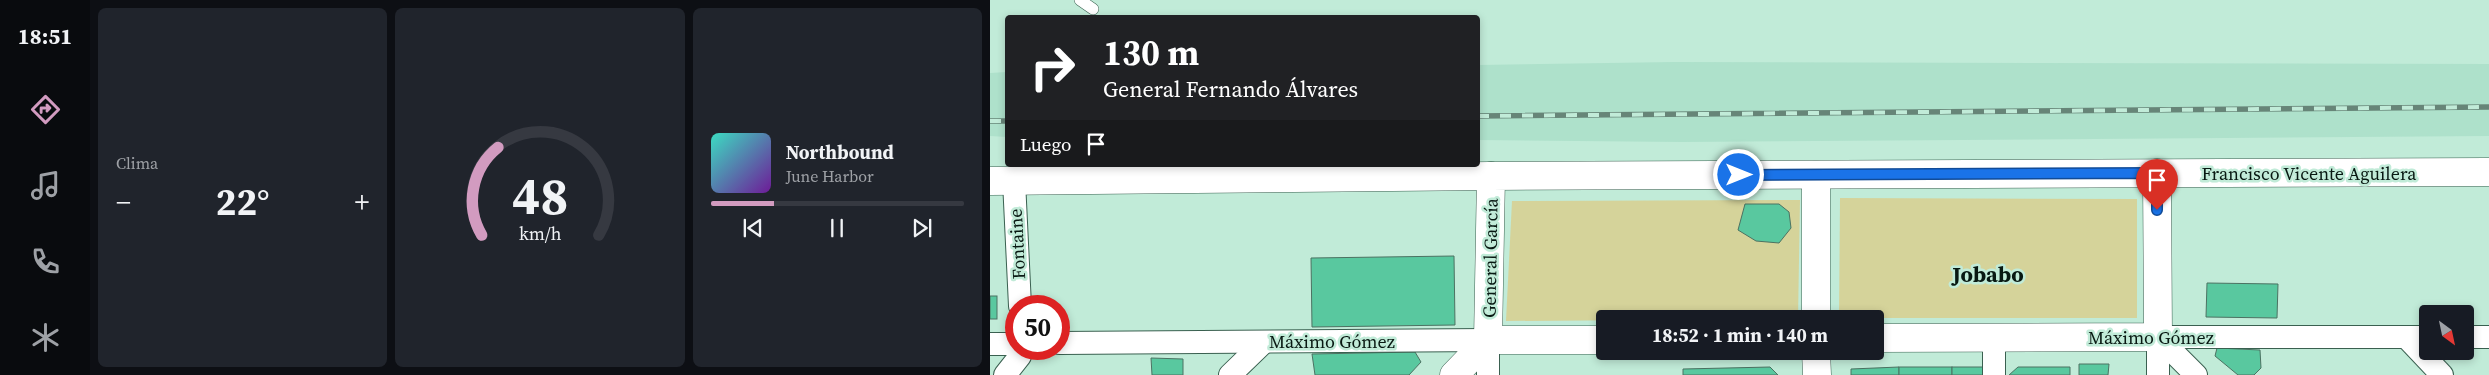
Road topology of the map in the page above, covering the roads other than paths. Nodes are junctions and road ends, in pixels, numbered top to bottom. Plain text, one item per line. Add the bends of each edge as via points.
1 (1080, 0) edge
2 (1093, 9) dead end
3 (2489, 172) edge
4 (2157, 173) junction
5 (1816, 175) junction
6 (1491, 176) junction
7 (1002, 181) edge
8 (1018, 295) edge
9 (1816, 310) edge
10 (2158, 337) junction
11 (2416, 337) edge
12 (2474, 337) edge
13 (2489, 337) edge
14 (1884, 338) edge
15 (1994, 338) junction
16 (1488, 340) junction
17 (1596, 340) edge
18 (1264, 342) junction
19 (1070, 343) edge
20 (990, 344) edge
21 (1005, 344) edge
22 (1017, 360) edge
23 (1816, 360) edge
24 (1005, 375) edge
25 (1230, 375) edge
26 (1454, 375) edge
27 (1488, 375) edge
28 (1816, 375) edge
29 (1994, 375) edge
30 (2158, 375) edge
31 (2196, 375) edge
32 (2442, 375) edge

1 - 2 lane
3 - 4 main road, Francisco Vicente Aguilera
4 - 5 main road, Francisco Vicente Aguilera
4 - 10 main road
5 - 6 main road, Francisco Vicente Aguilera
5 - 9 main road
6 - 7 main road, Francisco Vicente Aguilera
6 - 16 main road, General García
7 - 8 street, Fontaine
10 - 11 street, Máximo Gómez
10 - 15 main road, Máximo Gómez
10 - 30 street
10 - 31 street
11 - 32 street
12 - 13 street
14 - 15 main road, Máximo Gómez
15 - 29 street
16 - 17 main road, Máximo Gómez
16 - 18 street, Máximo Gómez
16 - 26 main road
16 - 27 street
18 - 19 street, Máximo Gómez
18 - 25 street
20 - 21 street
22 - 24 street
23 - 28 main road

